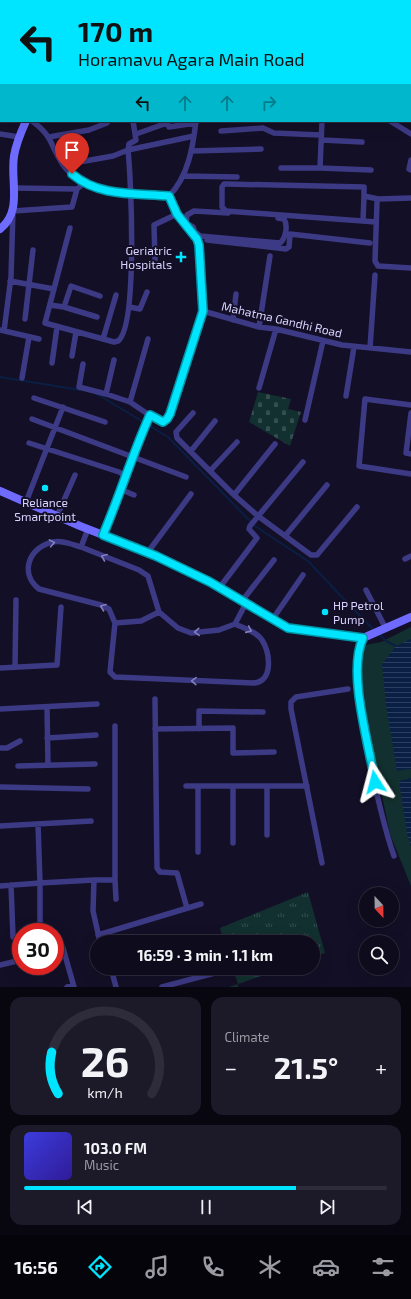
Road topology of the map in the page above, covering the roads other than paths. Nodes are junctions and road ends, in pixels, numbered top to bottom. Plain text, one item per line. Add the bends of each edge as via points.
1 (26, 122) edge
2 (33, 122) edge
3 (133, 122) edge
4 (166, 122) edge
5 (196, 122) edge
6 (322, 122) edge
7 (392, 122) edge
8 (107, 123) dead end
9 (221, 130) dead end
10 (0, 134) edge
11 (136, 134) junction
12 (411, 134) edge
13 (194, 136) junction
14 (19, 137) junction
15 (49, 137) junction
16 (322, 137) junction
17 (362, 142) dead end
18 (261, 149) dead end
19 (128, 150) junction
20 (190, 151) junction
21 (411, 160) edge
22 (63, 165) junction
23 (281, 168) dead end
24 (320, 168) junction
25 (371, 170) dead end
26 (411, 170) edge
27 (183, 176) junction
28 (237, 177) dead end
29 (83, 184) junction
30 (15, 188) junction
31 (77, 189) junction
32 (132, 193) junction
33 (169, 196) junction
34 (364, 196) junction
35 (411, 198) edge
36 (378, 199) junction
37 (13, 210) junction
38 (177, 214) junction
39 (362, 221) junction
40 (376, 222) junction
41 (70, 228) dead end
42 (191, 228) junction
43 (0, 229) edge
44 (197, 239) junction
45 (370, 244) dead end
46 (33, 250) dead end
47 (270, 256) dead end
48 (155, 260) dead end
49 (411, 268) edge
50 (374, 275) dead end
51 (10, 281) junction
52 (29, 284) junction
53 (54, 288) junction
54 (147, 292) dead end
55 (236, 294) dead end
56 (116, 295) dead end
57 (100, 296) dead end
58 (50, 305) junction
59 (64, 307) junction
60 (129, 307) junction
61 (203, 311) junction
62 (96, 317) dead end
63 (25, 319) dead end
64 (233, 320) junction
65 (57, 327) junction
66 (259, 327) junction
67 (276, 329) junction
68 (2, 331) edge
69 (76, 332) junction
70 (29, 337) junction
71 (39, 339) dead end
72 (103, 339) junction
73 (148, 339) dead end
74 (323, 341) junction
75 (354, 347) junction
76 (370, 348) junction
77 (411, 352) edge
78 (72, 356) dead end
79 (114, 360) dead end
80 (52, 364) dead end
81 (83, 364) dead end
82 (22, 378) dead end
83 (259, 388) dead end
84 (106, 394) junction
85 (346, 396) dead end
86 (34, 398) dead end
87 (130, 402) junction
88 (411, 405) edge
89 (63, 407) junction
90 (193, 413) dead end
91 (411, 413) edge
92 (32, 419) dead end
93 (305, 420) dead end
94 (147, 421) junction
95 (105, 422) dead end
96 (215, 422) dead end
97 (55, 428) junction
98 (236, 442) dead end
99 (29, 443) dead end
100 (275, 444) dead end
101 (47, 449) junction
102 (191, 451) junction
103 (411, 454) edge
104 (132, 456) junction
105 (303, 462) dead end
106 (210, 470) junction
107 (411, 474) edge
108 (75, 475) dead end
109 (186, 477) dead end
110 (125, 478) junction
111 (327, 485) dead end
112 (122, 490) junction
113 (0, 491) edge
114 (191, 494) dead end
115 (134, 495) dead end
116 (234, 495) junction
117 (26, 502) junction
118 (357, 507) dead end
119 (57, 516) junction
120 (257, 518) junction
121 (88, 529) junction
122 (103, 535) junction
123 (285, 536) junction
124 (80, 548) junction
125 (148, 552) junction
126 (411, 556) edge
127 (274, 560) dead end
128 (405, 560) dead end
129 (303, 575) dead end
130 (220, 587) junction
131 (366, 590) dead end
132 (16, 600) dead end
133 (244, 602) junction
134 (62, 607) dead end
135 (159, 612) junction
136 (411, 617) edge
137 (272, 620) junction
138 (116, 623) junction
139 (235, 624) junction
140 (386, 629) junction
141 (367, 637) junction
142 (15, 667) junction
143 (0, 668) edge
144 (348, 689) dead end
145 (155, 699) dead end
146 (97, 704) dead end
147 (47, 707) junction
148 (0, 709) edge
149 (263, 712) dead end
150 (115, 726) dead end
151 (199, 729) junction
152 (155, 730) junction
153 (96, 735) dead end
154 (47, 738) junction
155 (20, 741) dead end
156 (0, 748) edge
157 (274, 752) dead end
158 (95, 764) dead end
159 (48, 765) junction
160 (18, 766) dead end
161 (186, 786) dead end
162 (267, 786) junction
163 (307, 786) junction
164 (198, 787) junction
165 (233, 787) junction
166 (0, 788) edge
167 (88, 789) dead end
168 (91, 821) dead end
169 (38, 824) junction
170 (0, 826) edge
171 (267, 835) dead end
172 (233, 843) dead end
173 (198, 852) dead end
174 (394, 856) dead end
175 (322, 863) dead end
176 (94, 880) junction
177 (115, 880) junction
178 (40, 883) junction
179 (11, 885) junction
180 (0, 886) edge
181 (116, 899) dead end
182 (201, 904) dead end
183 (187, 908) junction
184 (12, 923) edge
185 (40, 923) edge
186 (98, 935) joint
187 (64, 955) edge
188 (12, 963) edge
189 (0, 966) edge
190 (114, 975) edge
191 (207, 975) edge
192 (73, 986) edge
193 (67, 987) edge
194 (116, 987) edge
195 (162, 987) edge

1 - 14 street
2 - 15 street
3 - 11 street
4 - 5 street via 169,127 173,127
4 - 11 street
5 - 13 street
6 - 16 street
7 - 12 street
8 - 15 street via 89,130
9 - 16 street via 263,128 274,132
10 - 14 street
11 - 19 street via 136,140 129,144
13 - 19 street
13 - 20 street
14 - 30 street via 14,157
15 - 22 street
16 - 17 street
16 - 24 street
18 - 20 street
19 - 22 street via 113,156
19 - 32 street
20 - 27 street
21 - 26 street
22 - 29 street
23 - 24 street
24 - 25 street
27 - 28 street
27 - 33 street via 178,187
29 - 31 street
29 - 32 street via 107,192
30 - 31 street
30 - 37 street
31 - 37 street via 72,207
32 - 33 street
32 - 60 street
33 - 38 street
34 - 36 street
34 - 39 street
34 - 39 street via 364,187 227,184 222,187 222,207 226,211
35 - 36 street
36 - 40 street
37 - 43 street via 8,222
37 - 51 street
38 - 42 street
38 - 48 street via 154,225
39 - 40 street
40 - 49 street via 376,264 382,267
41 - 53 street
42 - 42 street via 200,236 274,244 283,241 286,222 283,218 194,211 187,215 186,223
42 - 44 street
44 - 45 street via 286,249 289,247 290,234
44 - 61 street, Mahatma Gandhi Road via 200,250
46 - 52 street
47 - 66 street
50 - 76 street
51 - 52 street
51 - 68 street
52 - 53 street
52 - 63 street
53 - 58 street
54 - 60 street via 140,309
55 - 64 street
56 - 72 street
57 - 59 street via 71,286
58 - 59 street
58 - 65 street via 45,323
59 - 62 street
60 - 72 street via 120,339 114,342
61 - 64 street, Mahatma Gandhi Road
61 - 94 street via 170,414 163,422
64 - 66 street, Mahatma Gandhi Road
65 - 69 street
65 - 80 street
66 - 67 street, Mahatma Gandhi Road
67 - 74 street, Mahatma Gandhi Road
67 - 83 street
68 - 70 street
69 - 72 street
69 - 78 street
70 - 71 street
70 - 82 street
73 - 87 street
74 - 75 street, Mahatma Gandhi Road
74 - 93 street
75 - 76 street, Mahatma Gandhi Road
75 - 85 street
76 - 77 street, Mahatma Gandhi Road
79 - 84 street
81 - 84 street via 79,387
84 - 87 street
86 - 89 street
87 - 94 street
88 - 107 street via 365,399 359,466
89 - 95 street
89 - 97 street
90 - 102 street via 175,435
91 - 103 street via 406,453
92 - 97 street
94 - 104 street
96 - 102 street
97 - 101 street
97 - 104 street
98 - 106 street
99 - 101 street
100 - 116 street
101 - 110 street via 119,472
101 - 117 street
102 - 106 street
104 - 109 street
104 - 110 street
105 - 120 street
106 - 116 street
108 - 119 street
110 - 112 street
111 - 123 street
112 - 115 street
112 - 122 street
113 - 117 street
114 - 125 street
116 - 120 street
117 - 119 street
118 - 123 street via 317,555 314,556
119 - 121 street
120 - 123 street
120 - 130 street via 249,529 257,538
121 - 122 street
121 - 124 street
122 - 125 street
135 -> 124 street via 148,576 139,570
138 -> 124 street via 109,609 38,589 28,577 28,565 40,546 58,542
125 - 130 street
126 - 128 street
127 - 133 street
129 - 137 street
130 - 133 street
131 - 140 street
132 - 142 street
133 - 137 street
133 - 139 street
134 - 142 street via 57,665
135 - 138 street via 142,621
139 -> 135 street via 219,630 191,633 178,628
136 - 140 street
137 - 141 street via 288,628
139 -> 138 street via 256,634 266,648 267,675 258,683 114,677 110,672
140 - 141 street
141 - 174 street via 360,644 359,689 378,803
142 - 143 street
144 - 163 street via 296,697 291,702
145 - 152 street
146 - 147 street
147 - 148 street
147 - 154 street
149 - 151 street via 200,711
150 - 177 street
151 - 152 street
151 - 157 street via 233,728 233,753
152 - 183 street via 157,868 160,872 177,873
153 - 154 street
154 - 159 street
155 - 156 street via 7,748
158 - 159 street
159 - 160 street
161 - 164 street
162 - 163 street
162 - 165 street
162 - 171 street
163 - 175 street
164 - 165 street
164 - 173 street
165 - 172 street
166 - 167 street
168 - 169 street
169 - 170 street
169 - 178 street
176 - 177 street
176 - 178 street
176 - 186 street via 93,911
177 - 181 street
178 - 179 street
178 - 185 street
179 - 180 street
179 - 184 street
182 - 183 street
183 - 186 street
187 - 192 street
188 - 189 street
190 - 194 street
191 - 195 street
192 - 193 street

